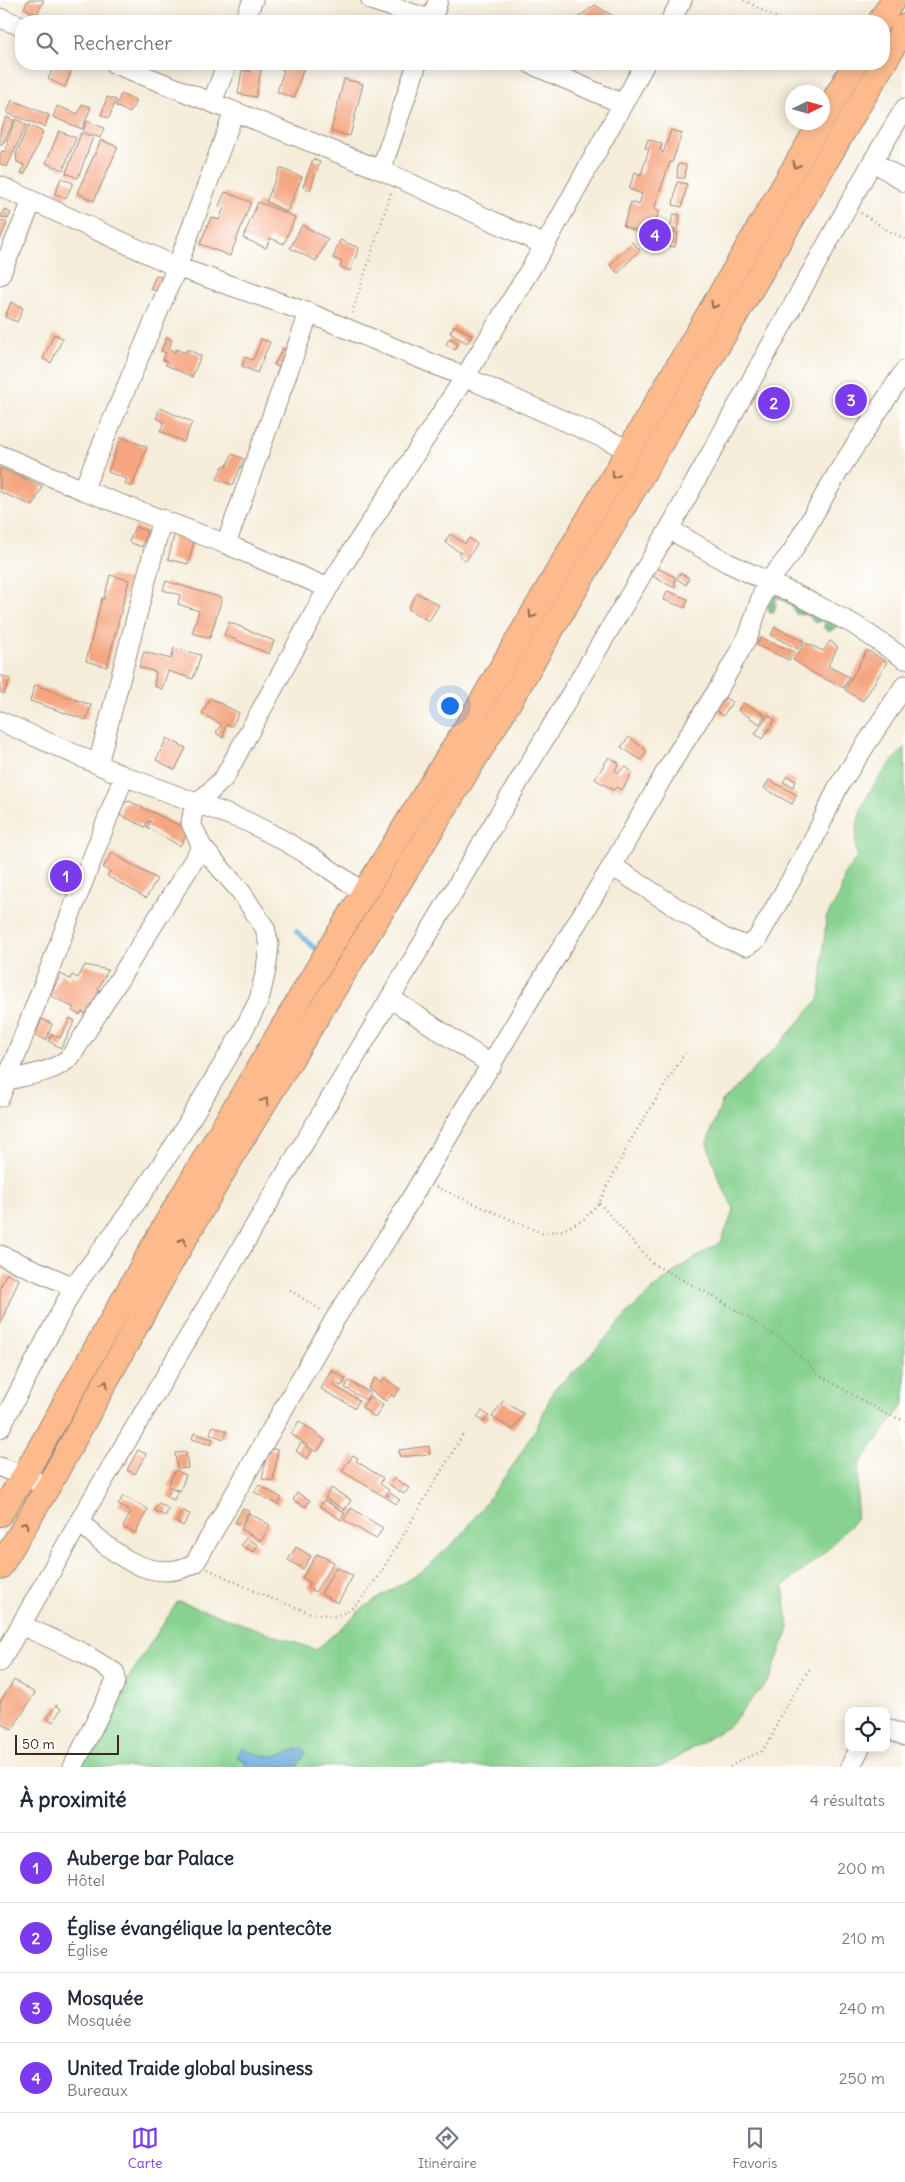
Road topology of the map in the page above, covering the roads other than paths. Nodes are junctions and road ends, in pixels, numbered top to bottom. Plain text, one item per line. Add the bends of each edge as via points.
1 (253, 0) edge
2 (371, 0) edge
3 (438, 0) edge
4 (682, 0) edge
5 (893, 0) edge
6 (247, 15) edge
7 (415, 15) edge
8 (434, 15) edge
9 (673, 15) edge
10 (884, 15) edge
11 (0, 18) edge
12 (15, 24) edge
13 (905, 26) edge
14 (890, 51) edge
15 (130, 70) edge
16 (225, 70) edge
17 (415, 70) edge
18 (545, 70) edge
19 (643, 70) edge
20 (852, 70) edge
21 (879, 70) edge
22 (212, 102) junction
23 (623, 104) junction
24 (830, 107) edge
25 (905, 108) edge
26 (234, 112) junction
27 (817, 130) edge
28 (873, 161) junction
29 (388, 173) junction
30 (905, 182) edge
31 (0, 186) edge
32 (32, 202) junction
33 (545, 245) junction
34 (177, 267) junction
35 (0, 275) edge
36 (309, 313) junction
37 (905, 370) edge
38 (465, 377) junction
39 (630, 450) junction
40 (0, 455) edge
41 (83, 490) junction
42 (162, 519) junction
43 (669, 529) junction
44 (226, 544) junction
45 (768, 582) junction
46 (328, 588) junction
47 (905, 659) edge
48 (905, 685) edge
49 (0, 721) edge
50 (98, 764) junction
51 (124, 776) junction
52 (197, 804) junction
53 (202, 847) junction
54 (612, 866) junction
55 (363, 892) junction
56 (390, 998) junction
57 (492, 1065) junction
58 (8, 1080) junction
59 (0, 1097) edge
60 (0, 1255) edge
61 (74, 1287) junction
62 (0, 1428) edge
63 (0, 1467) edge
64 (24, 1476) junction
65 (49, 1485) junction
66 (0, 1514) edge
67 (81, 1523) junction
68 (0, 1567) edge
69 (21, 1625) junction
70 (0, 1662) edge
71 (890, 1730) edge
72 (905, 1736) edge
73 (858, 1752) edge
74 (73, 1767) edge
75 (850, 1767) edge

1 - 6 street
2 - 7 street
3 - 8 street
4 - 9 street
5 - 10 main road
11 - 12 street
13 - 14 main road
15 - 22 street
16 - 22 street
17 - 29 street
18 - 23 street
19 - 23 street
20 - 24 main road
65 -> 21 main road via 238,1146 501,716
22 - 26 street
23 - 33 street
25 - 28 street
26 - 29 street
26 - 34 street
27 -> 39 main road
28 - 30 street
28 - 43 street
29 - 33 street
31 - 32 street
32 - 34 street
32 - 35 street
33 - 38 street
34 - 36 street
34 - 41 street
36 - 38 street
36 - 44 street
37 - 45 street via 838,472 792,552
38 - 39 street
38 - 46 street
39 -> 55 main road via 470,721
40 - 41 street
41 - 42 street
42 - 44 street
42 - 50 street
43 - 45 street
43 - 56 street
44 - 46 street
45 - 47 street via 853,624
45 - 54 street via 749,634 732,666
46 - 52 street via 224,778
48 - 54 street via 838,787 811,845 757,939 747,946 724,938
49 - 50 street
50 - 51 street
51 - 52 street
51 - 58 street
52 - 53 street via 191,823
52 - 55 street via 248,822 281,839
53 - 58 street via 71,1056 54,1068
53 - 61 street via 241,892 266,928 269,946 259,1000 176,1143
54 - 57 street
55 - 64 main road via 167,1222
56 - 57 street
56 - 67 street
57 - 67 street via 335,1319 195,1563 171,1571 138,1567 100,1541
58 - 59 street
60 - 61 street
61 - 62 street
63 - 64 street
64 - 65 street
64 - 66 main road
68 -> 65 main road
67 - 69 street
69 - 70 street
69 - 74 street via 83,1653 115,1673 116,1681
71 - 72 street
73 - 75 street

